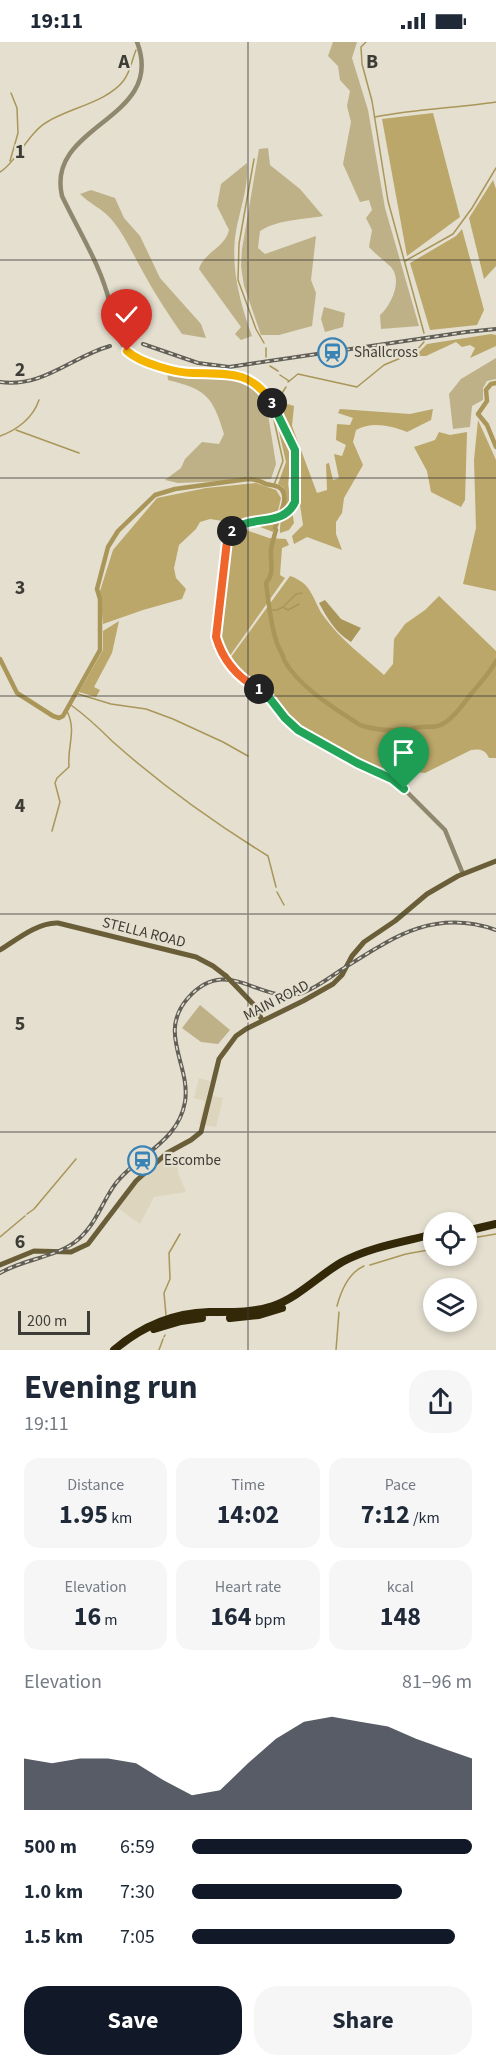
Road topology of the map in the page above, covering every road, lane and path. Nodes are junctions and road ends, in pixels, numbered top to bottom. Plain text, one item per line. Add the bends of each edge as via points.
1 (137, 42) edge
2 (496, 861) edge
3 (463, 874) junction
4 (0, 950) edge
5 (262, 1020) junction
6 (496, 1218) edge
7 (477, 1223) edge
8 (496, 1224) edge
9 (477, 1228) edge
10 (423, 1237) edge
11 (423, 1242) edge
12 (363, 1256) junction
13 (0, 1265) edge
14 (114, 1350) edge
15 (122, 1350) edge

1 - 3 street via 142,66 135,91 123,107 69,154 62,172 62,196 99,269 118,337 127,351 184,372 221,373 255,383 266,394 295,450 296,500 291,509 283,516 238,525 227,541 218,643 243,680 267,695 298,730 399,784 443,827
2 - 3 main road, MAIN ROAD
3 - 5 main road, MAIN ROAD via 427,894 364,942 333,984
4 - 5 main road, STELLA ROAD, bridge via 31,931 58,923 196,957 226,976 254,1005
5 - 13 main road, MAIN ROAD via 239,1034 222,1053 201,1132 167,1153 136,1181 88,1244 71,1252 34,1251
6 - 7 highway
8 - 9 highway
10 - 12 highway
11 - 12 highway
12 - 14 highway via 340,1264 273,1306 174,1316 142,1329
12 - 15 highway via 297,1301 273,1312 175,1322 147,1332

